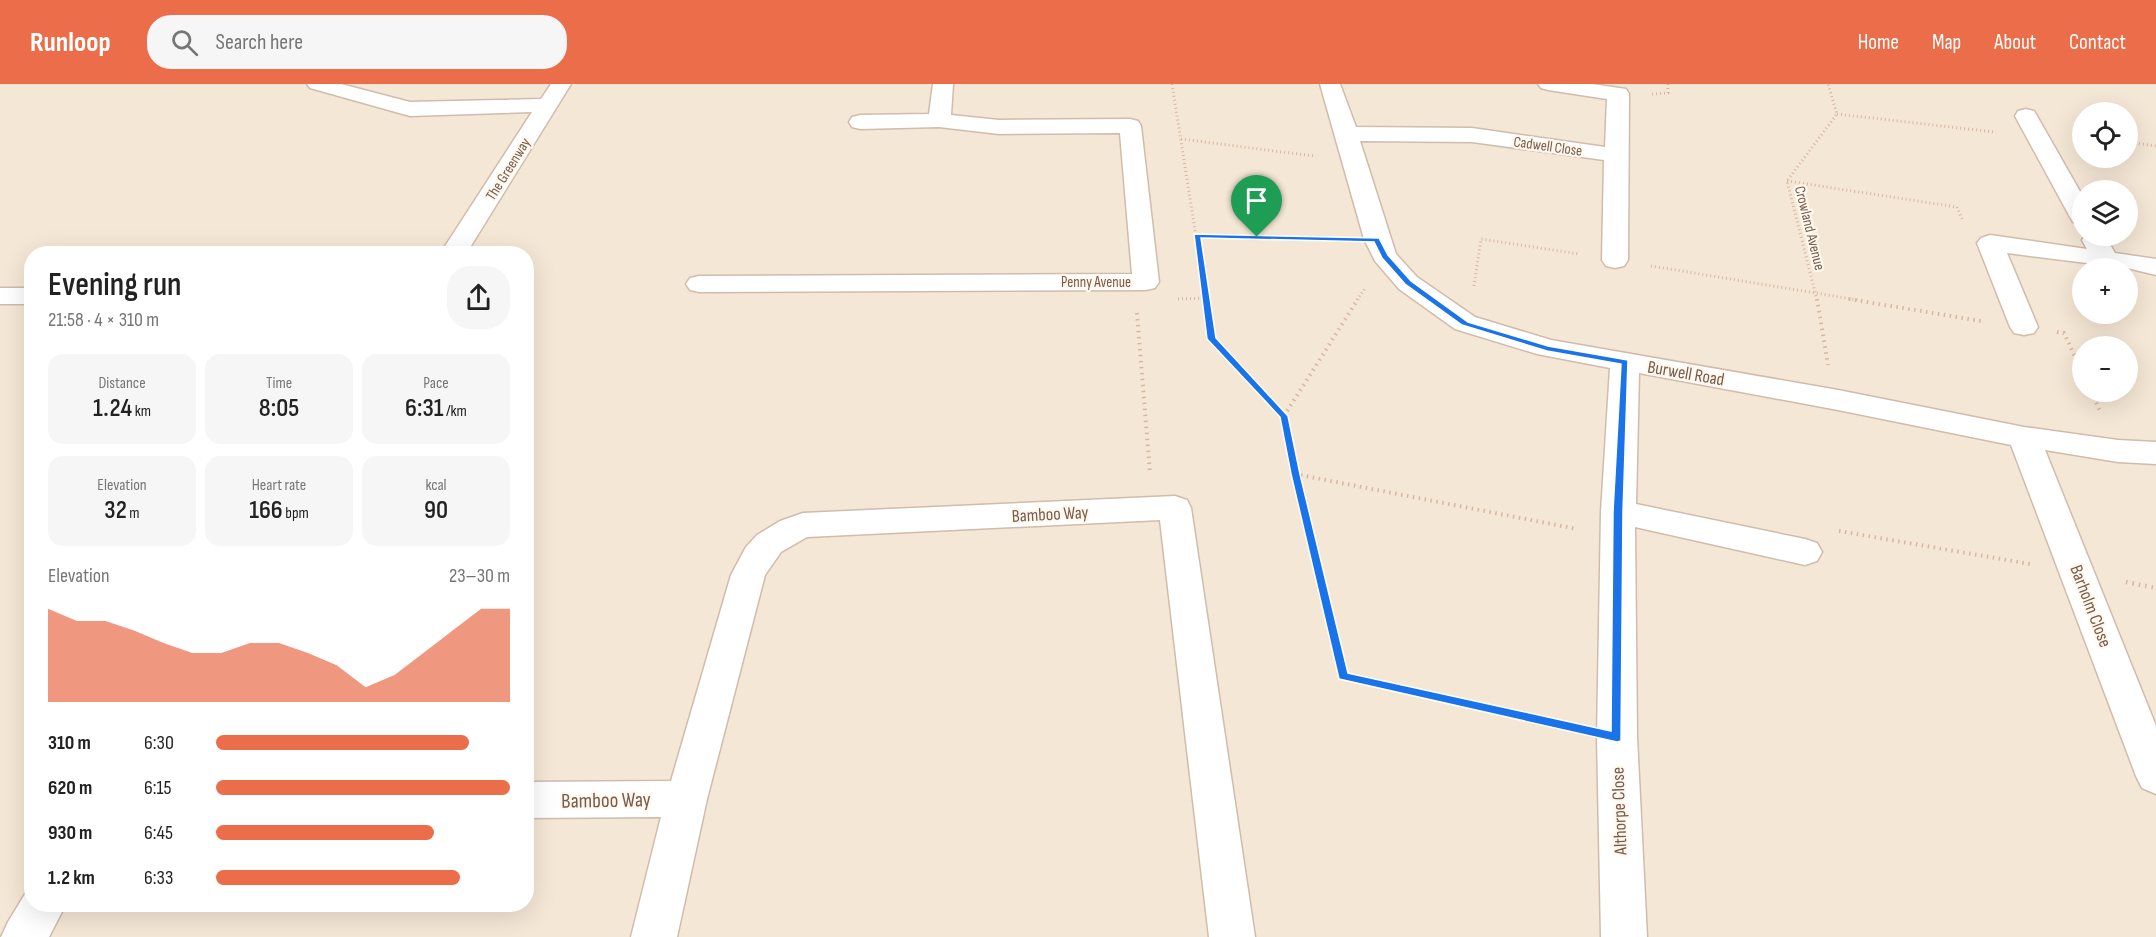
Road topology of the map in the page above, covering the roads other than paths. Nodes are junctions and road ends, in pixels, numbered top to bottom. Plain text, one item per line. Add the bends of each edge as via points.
1 (317, 84) edge
2 (561, 84) edge
3 (944, 84) edge
4 (1330, 84) edge
5 (1548, 84) edge
6 (548, 105) junction
7 (939, 120) junction
8 (860, 122) dead end
9 (2030, 123) road end
10 (1347, 134) junction
11 (1616, 155) junction
12 (2072, 199) edge
13 (458, 246) edge
14 (2098, 246) edge
15 (2105, 258) joint
16 (1615, 260) road end
17 (2138, 264) edge
18 (2156, 267) edge
19 (699, 284) dead end
20 (0, 296) edge
21 (24, 296) edge
22 (2024, 327) road end
23 (1625, 362) junction
24 (2024, 437) junction
25 (2156, 453) edge
26 (1618, 524) junction
27 (1805, 552) road end
28 (2156, 776) edge
29 (686, 799) junction
30 (534, 800) edge
31 (39, 912) edge
32 (24, 937) edge
33 (654, 937) edge
34 (1232, 937) edge
35 (1624, 937) edge

1 - 6 street via 410,109
2 - 6 street, The Greenway
3 - 7 street
4 - 10 street, Burwell Road
5 - 11 street via 1618,94
6 - 13 street, The Greenway
7 - 8 street, Penny Avenue
7 - 19 street, Penny Avenue via 999,127 1130,126 1146,282
9 - 12 street
10 - 11 street, Cadwell Close via 1472,135
10 - 23 street, Burwell Road via 1377,239 1384,256 1408,283 1465,323 1547,348
11 - 16 street
14 - 15 street
15 - 22 street via 1990,243
17 - 18 street
20 - 21 street
23 - 24 street, Burwell Road
23 - 26 street, Althorpe Close
24 - 25 street, Burwell Road
24 - 28 street, Barholm Close
26 - 27 street
26 - 35 street, Althorpe Close via 1617,737
29 - 30 street, Bamboo Way
29 - 33 street, Bamboo Way
29 - 34 street, Bamboo Way via 748,575 757,555 776,536 803,525 1175,508
31 - 32 street

